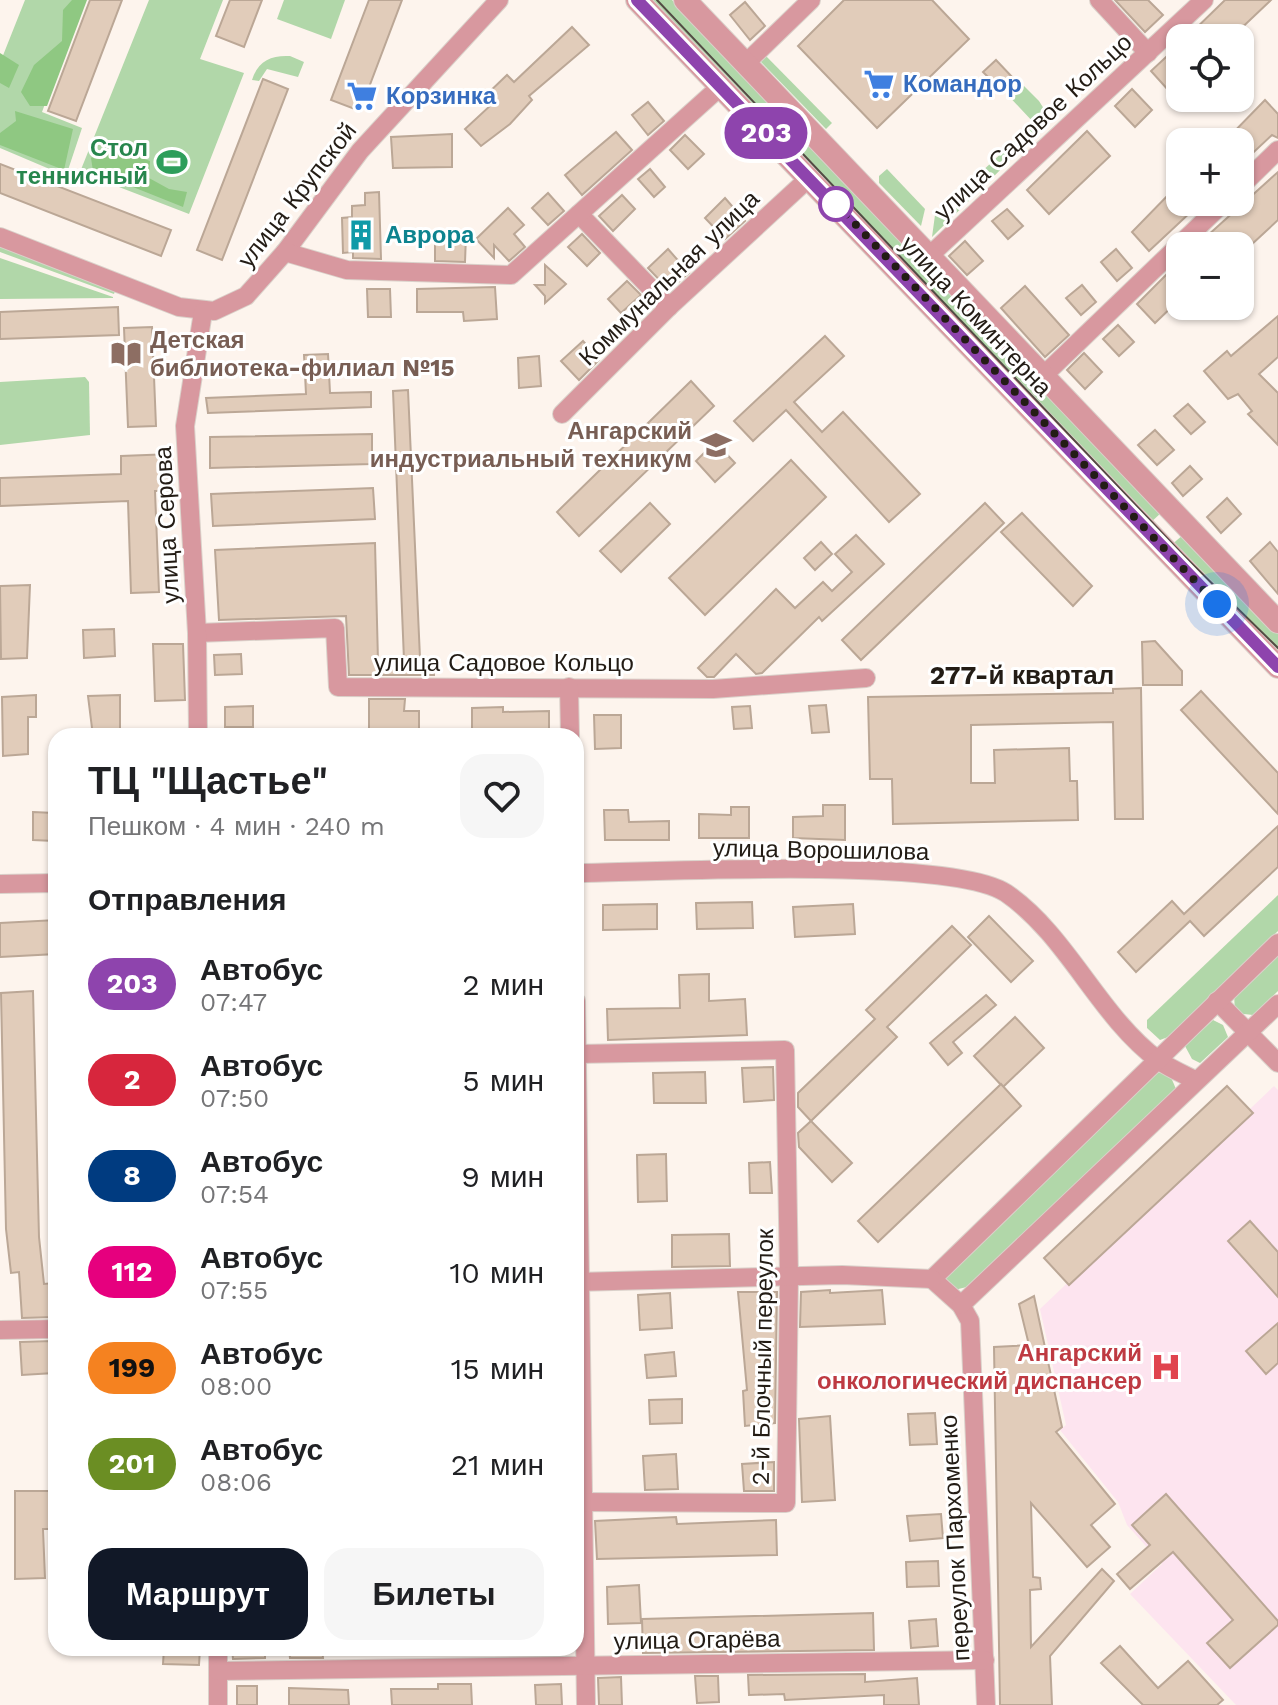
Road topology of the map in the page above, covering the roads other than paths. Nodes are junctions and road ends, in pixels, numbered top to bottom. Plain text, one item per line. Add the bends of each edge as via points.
1 (499, 0) edge
2 (637, 0) edge
3 (685, 0) edge
4 (811, 0) edge
5 (1099, 0) edge
6 (1204, 0) edge
7 (1148, 53) junction
8 (745, 64) junction
9 (721, 86) junction
10 (1278, 150) edge
11 (1254, 173) edge
12 (810, 177) junction
13 (579, 214) junction
14 (1209, 216) edge
15 (0, 237) edge
16 (285, 252) junction
17 (929, 256) junction
18 (669, 307) junction
19 (203, 312) junction
20 (1043, 376) junction
21 (562, 414) dead end
22 (1178, 520) junction
23 (1156, 541) junction
24 (1278, 622) edge
25 (197, 633) junction
26 (1278, 667) edge
27 (866, 678) dead end
28 (569, 687) junction
29 (198, 728) edge
30 (570, 728) edge
31 (584, 873) edge
32 (48, 883) edge
33 (0, 884) edge
34 (1278, 943) edge
35 (1217, 1001) junction
36 (1278, 1004) edge
37 (1248, 1033) junction
38 (584, 1054) edge
39 (1157, 1060) junction
40 (1278, 1063) edge
41 (1195, 1080) junction
42 (789, 1276) junction
43 (932, 1279) junction
44 (584, 1282) edge
45 (966, 1313) junction
46 (48, 1329) edge
47 (0, 1330) edge
48 (584, 1502) edge
49 (584, 1632) edge
50 (218, 1656) edge
51 (985, 1660) junction
52 (585, 1665) junction
53 (218, 1671) junction
54 (218, 1705) edge
55 (586, 1705) edge
56 (986, 1705) edge

1 - 16 street, улица Крупской via 360,151
2 - 9 street, улица Коминтерна
3 - 8 street, улица Коминтерна
4 - 8 street
5 - 7 street
6 - 7 street, улица Садовое Кольцо
7 - 17 street, улица Садовое Кольцо
8 - 17 street, улица Коминтерна
9 - 12 street, улица Коминтерна
9 - 13 street
10 - 11 street
12 - 18 street, Коммунальная улица
12 - 23 street, улица Коминтерна
13 - 16 street via 511,275 347,270
13 - 18 street
14 - 20 street
15 - 19 street
16 - 19 street, улица Крупской via 246,296
17 - 20 street, улица Коминтерна
18 - 21 street, Коммунальная улица
19 - 25 street, улица Серова via 185,426
20 - 22 street, улица Коминтерна
22 - 23 street
22 - 24 street, улица Коминтерна
23 - 26 street, улица Коминтерна
25 - 28 street, улица Садовое Кольцо via 335,628 338,687
25 - 29 street, улица Серова
27 - 28 street, улица Садовое Кольцо via 713,689
28 - 30 street
31 - 39 street, улица Ворошилова via 878,871 988,884 1036,921
32 - 33 street
34 - 35 street
35 - 37 street
35 - 39 street
36 - 37 street
37 - 40 street
37 - 41 street
38 - 42 street, 2-й Блочный переулок via 785,1050
39 - 41 street
39 - 43 street
41 - 45 street
42 - 43 street
42 - 44 street
42 - 48 street, 2-й Блочный переулок via 786,1503
43 - 45 street
45 - 51 street, переулок Пархоменко
46 - 47 street
49 - 52 street
50 - 53 street
51 - 52 street, улица Огарёва
51 - 56 street, переулок Пархоменко
52 - 53 street, улица Огарёва
52 - 55 street
53 - 54 street

